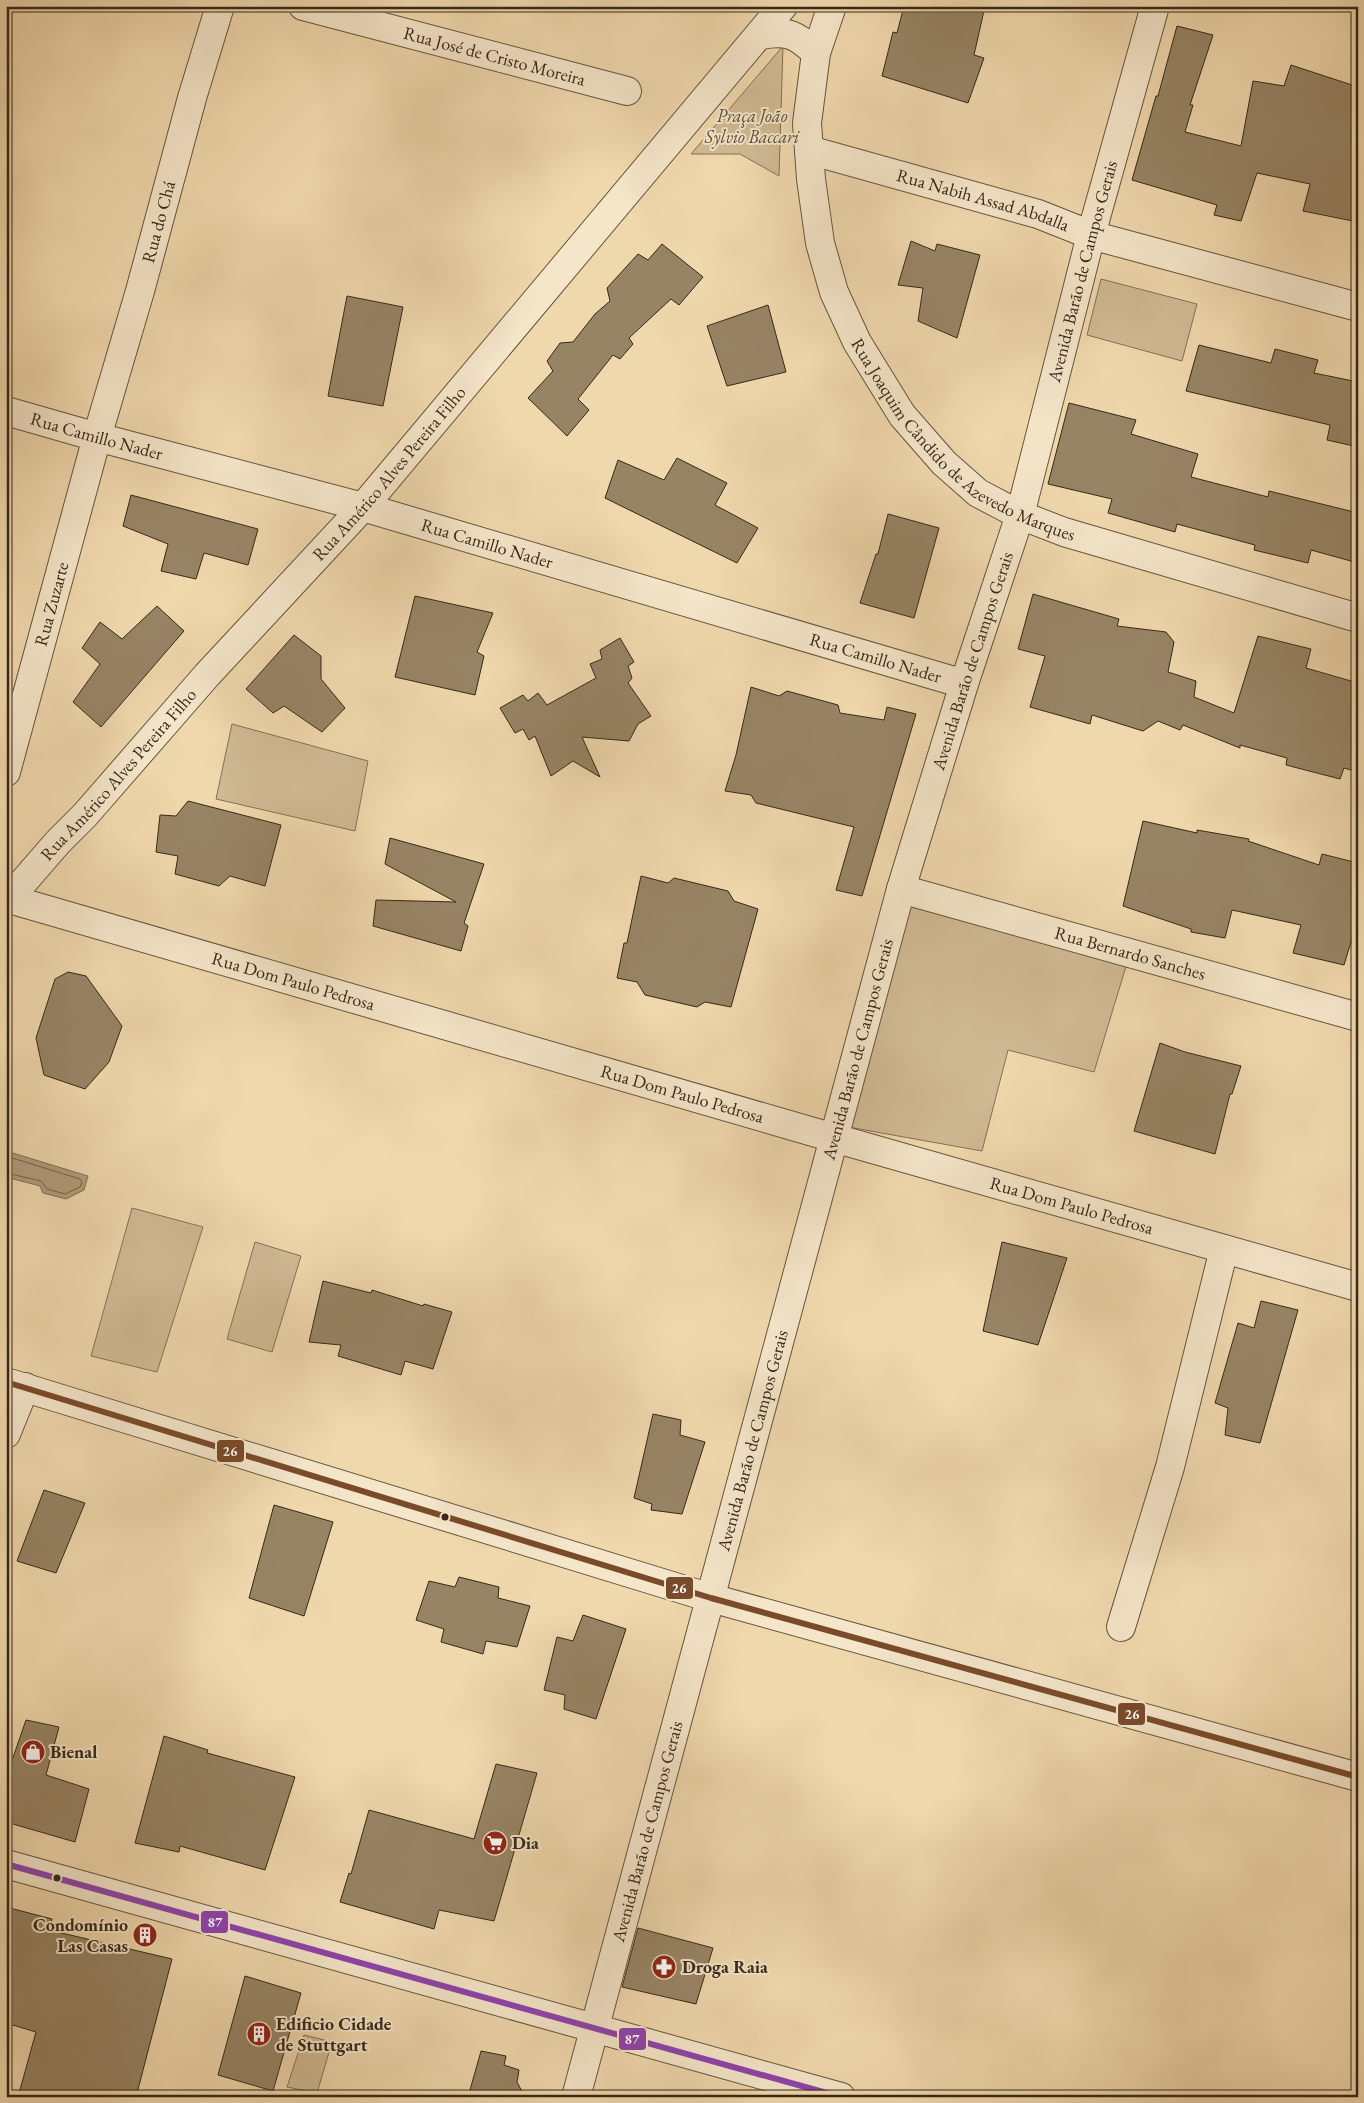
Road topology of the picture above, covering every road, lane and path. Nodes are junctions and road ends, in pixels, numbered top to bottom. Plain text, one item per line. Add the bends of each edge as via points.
1 (220, 6) edge
2 (303, 6) edge
3 (783, 6) edge
4 (832, 6) edge
5 (1155, 6) edge
6 (761, 35) junction
7 (816, 54) junction
8 (627, 91) dead end
9 (809, 150) junction
10 (1091, 236) junction
11 (1358, 307) edge
12 (6, 411) edge
13 (97, 437) junction
14 (363, 507) junction
15 (1020, 515) junction
16 (1358, 618) edge
17 (964, 684) junction
18 (6, 772) edge
19 (901, 888) junction
20 (7, 900) edge
21 (1358, 1017) edge
22 (834, 1138) junction
23 (1224, 1249) junction
24 (1358, 1287) edge
25 (16, 1384) edge
26 (6, 1434) edge
27 (711, 1598) junction
28 (1121, 1627) dead end
29 (1358, 1777) edge
30 (6, 1864) edge
31 (595, 2028) junction
32 (576, 2097) edge
33 (841, 2097) edge

1 - 13 street, Rua do Chá
2 - 8 street, Rua José de Cristo Moreira
3 - 6 street
4 - 7 street, Rua Joaquim Cândido de Azevedo Marques
5 - 10 street, Avenida Barão de Campos Gerais
6 - 7 street via 793,35
6 - 14 street, Rua Américo Alves Pereira Filho
7 - 9 street, Rua Joaquim Cândido de Azevedo Marques via 808,123
9 - 10 street, Rua Nabih Assad Abdalla via 1038,214
9 - 15 street, Rua Joaquim Cândido de Azevedo Marques via 820,242 834,292 857,342 902,415 944,463 978,493
10 - 11 street, Rua Nabih Assad Abdalla
10 - 15 street, Avenida Barão de Campos Gerais
12 - 13 street, Rua Camillo Nader
13 - 14 street, Rua Camillo Nader
13 - 18 street, Rua Zuzarte
14 - 17 street, Rua Camillo Nader
14 - 20 street, Rua Américo Alves Pereira Filho via 206,675
15 - 16 street, Rua Joaquim Cândido de Azevedo Marques via 1064,532
15 - 17 street, Avenida Barão de Campos Gerais
17 - 19 street, Avenida Barão de Campos Gerais
19 - 21 street, Rua Bernardo Sanches
19 - 22 street, Avenida Barão de Campos Gerais
20 - 22 street, Rua Dom Paulo Pedrosa
22 - 23 street, Rua Dom Paulo Pedrosa
22 - 27 street, Avenida Barão de Campos Gerais
23 - 24 street, Rua Dom Paulo Pedrosa
23 - 28 street via 1170,1467
25 - 26 street
25 - 27 street
27 - 29 street
27 - 31 street, Avenida Barão de Campos Gerais
30 - 31 street
31 - 32 street, Avenida Barão de Campos Gerais
31 - 33 street

